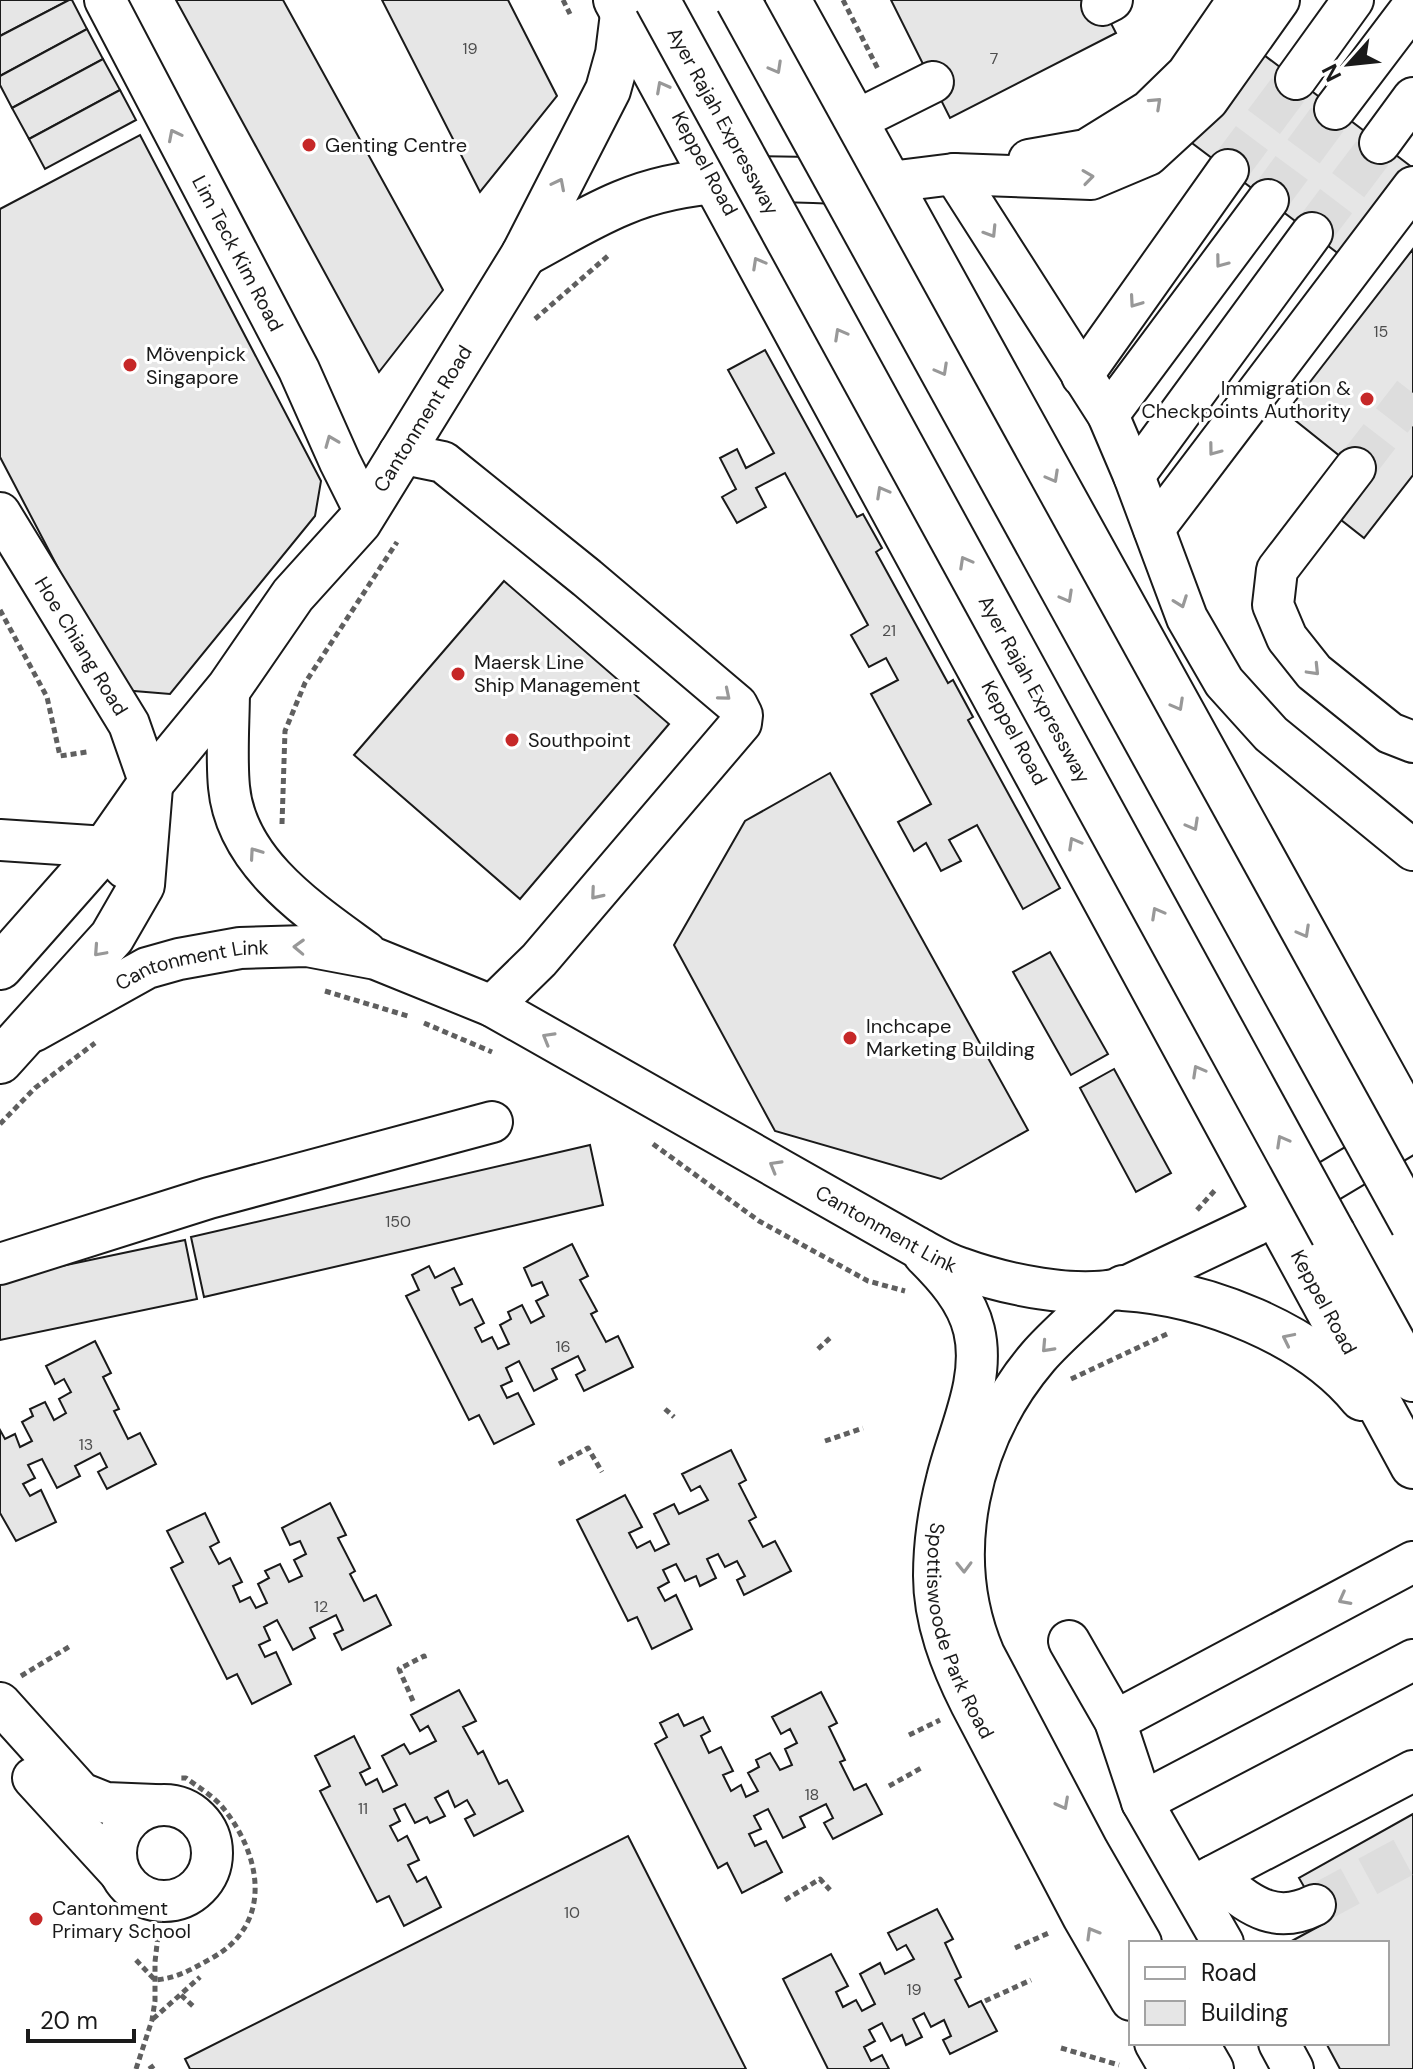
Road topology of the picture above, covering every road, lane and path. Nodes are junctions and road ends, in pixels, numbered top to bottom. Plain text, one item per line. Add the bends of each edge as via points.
1 (105, 0) edge
2 (563, 0) edge
3 (738, 0) edge
4 (788, 0) edge
5 (1238, 0) edge
6 (1279, 0) edge
7 (1353, 0) edge
8 (632, 5) edge
9 (1413, 6) edge
10 (570, 14) dead end
11 (1296, 79) tunnel mouth
12 (933, 82) dead end
13 (1413, 98) edge
14 (1335, 109) tunnel mouth
15 (855, 121) junction
16 (1380, 143) tunnel mouth
17 (1228, 170) tunnel mouth
18 (954, 174) junction
19 (713, 180) junction
20 (890, 182) junction
21 (1413, 187) edge
22 (1268, 200) tunnel mouth
23 (1312, 233) tunnel mouth
24 (524, 254) junction
25 (1082, 376) junction
26 (1108, 415) junction
27 (399, 453) junction
28 (1355, 468) tunnel mouth
29 (1134, 476) junction
30 (365, 512) junction
31 (0, 513) edge
32 (1154, 529) junction
33 (0, 610) edge
34 (229, 688) junction
35 (1413, 742) edge
36 (87, 752) dead end
37 (150, 784) junction
38 (0, 840) edge
39 (106, 847) junction
40 (1413, 850) edge
41 (142, 885) junction
42 (376, 959) junction
43 (0, 967) edge
44 (492, 1006) junction
45 (10, 1050) edge
46 (492, 1122) dead end
47 (1413, 1131) edge
48 (1276, 1214) junction
49 (1413, 1224) edge
50 (915, 1246) junction
51 (0, 1264) edge
52 (1113, 1290) junction
53 (1174, 1331) dead end
54 (830, 1338) dead end
55 (818, 1349) dead end
56 (1413, 1379) edge
57 (1067, 1382) dead end
58 (665, 1409) dead end
59 (674, 1417) dead end
60 (863, 1428) dead end
61 (825, 1441) dead end
62 (1408, 1458) edge
63 (559, 1464) dead end
64 (602, 1472) dead end
65 (1413, 1562) edge
66 (1069, 1641) dead end
67 (72, 1645) dead end
68 (1413, 1660) edge
69 (426, 1662) dead end
70 (8, 1691) edge
71 (413, 1701) dead end
72 (1115, 1721) junction
73 (934, 1723) dead end
74 (909, 1735) dead end
75 (0, 1736) edge
76 (923, 1767) dead end
77 (1413, 1771) edge
78 (889, 1786) dead end
79 (1142, 1802) junction
80 (155, 1805) junction
81 (119, 1872) junction
82 (1202, 1882) junction
83 (830, 1890) dead end
84 (162, 1900) junction
85 (785, 1900) dead end
86 (1315, 1905) tunnel mouth
87 (1046, 1934) dead end
88 (1140, 1941) edge
89 (1222, 1941) edge
90 (1015, 1948) dead end
91 (200, 1977) dead end
92 (1031, 1980) dead end
93 (181, 1995) junction
94 (1129, 1997) edge
95 (985, 2001) dead end
96 (194, 2007) dead end
97 (152, 2020) junction
98 (1156, 2045) edge
99 (1199, 2045) edge
100 (1280, 2045) edge
101 (1061, 2048) dead end
102 (156, 2064) dead end
103 (1119, 2065) dead end
104 (136, 2069) edge
105 (149, 2069) edge
106 (1170, 2069) edge
107 (1213, 2069) edge
108 (1293, 2069) edge

30 -> 1 street, Lim Teck Kim Road via 299,370
2 - 10 path
3 -> 49 main road, bridge
4 - 15 main road
18 -> 5 street via 1086,150 1149,111 1187,74
18 -> 6 street via 1091,179 1148,155 1208,100
7 - 11 street
19 -> 8 main road, Keppel Road
24 -> 8 main road, Cantonment Road via 608,90
56 -> 8 main road, Ayer Rajah Expressway, bridge
9 - 14 street
12 - 15 street
13 - 16 street
15 - 20 main road
17 -> 25 street
18 - 20 street
18 -> 25 street
19 - 20 main road
19 - 24 main road via 622,202
48 -> 19 main road, Keppel Road
20 -> 47 main road
21 -> 32 street
22 -> 26 street
23 - 29 street
24 - 27 main road, Cantonment Road
25 - 26 street
26 - 29 street
27 - 30 main road, Cantonment Road
27 -> 44 street via 443,462 737,705 742,715 741,723 539,960
28 -> 35 street via 1277,570 1273,605 1287,638 1314,672 1390,733
29 - 32 street
30 - 34 main road, Cantonment Road via 293,595
31 - 37 street, Hoe Chiang Road via 129,724
32 -> 40 street via 1187,618 1224,682 1271,734
33 - 36 path via 47,697 60,756
34 - 37 main road, Cantonment Road
42 -> 34 street, Cantonment Link via 312,913 252,852 229,788
37 - 39 main road, Cantonment Road
37 - 41 main road
38 - 39 street
39 - 41 street
39 - 43 main road, Cantonment Road
41 -> 45 main road via 112,937
42 - 44 street, Cantonment Link
42 -> 45 street, Cantonment Link via 307,946 240,948 179,959 134,975
50 -> 44 street, Cantonment Link
46 - 51 street via 209,1198
47 - 48 street
48 - 52 street
48 - 62 main road, Keppel Road
50 - 52 street, Cantonment Link via 988,1277 1053,1288
94 -> 50 street, Spottiswoode Park Road via 971,1704 944,1641 934,1578 939,1519 971,1399 977,1349 963,1303
62 -> 52 main road via 1345,1377 1312,1351 1219,1306 1159,1290
52 -> 88 street, Spottiswoode Park Road via 1038,1356 1001,1413 970,1489 962,1567 966,1602 984,1654
53 - 57 path
54 - 55 path
58 - 59 path
60 - 61 path
63 - 64 path via 588,1448
65 -> 72 street
66 - 72 street
67 - 70 path
68 - 79 street
69 - 71 path via 424,1656 399,1669
70 - 80 street via 81,1793 106,1803
72 - 79 street
73 - 74 path
75 - 81 street
76 - 78 path
77 - 82 street
79 - 82 street
80 - 81 street via 129,1822 121,1835
80 - 84 street via 193,1815 212,1840 207,1876 186,1895
81 - 84 street via 138,1895
82 - 86 street via 1283,1915
82 - 89 street
83 - 85 path via 820,1879
84 - 97 path
87 - 90 path
91 - 93 path
92 - 95 path
93 - 96 path
93 - 97 path
97 - 104 path
98 - 106 street
99 - 107 street
100 - 108 street
101 - 103 path
102 - 105 path

